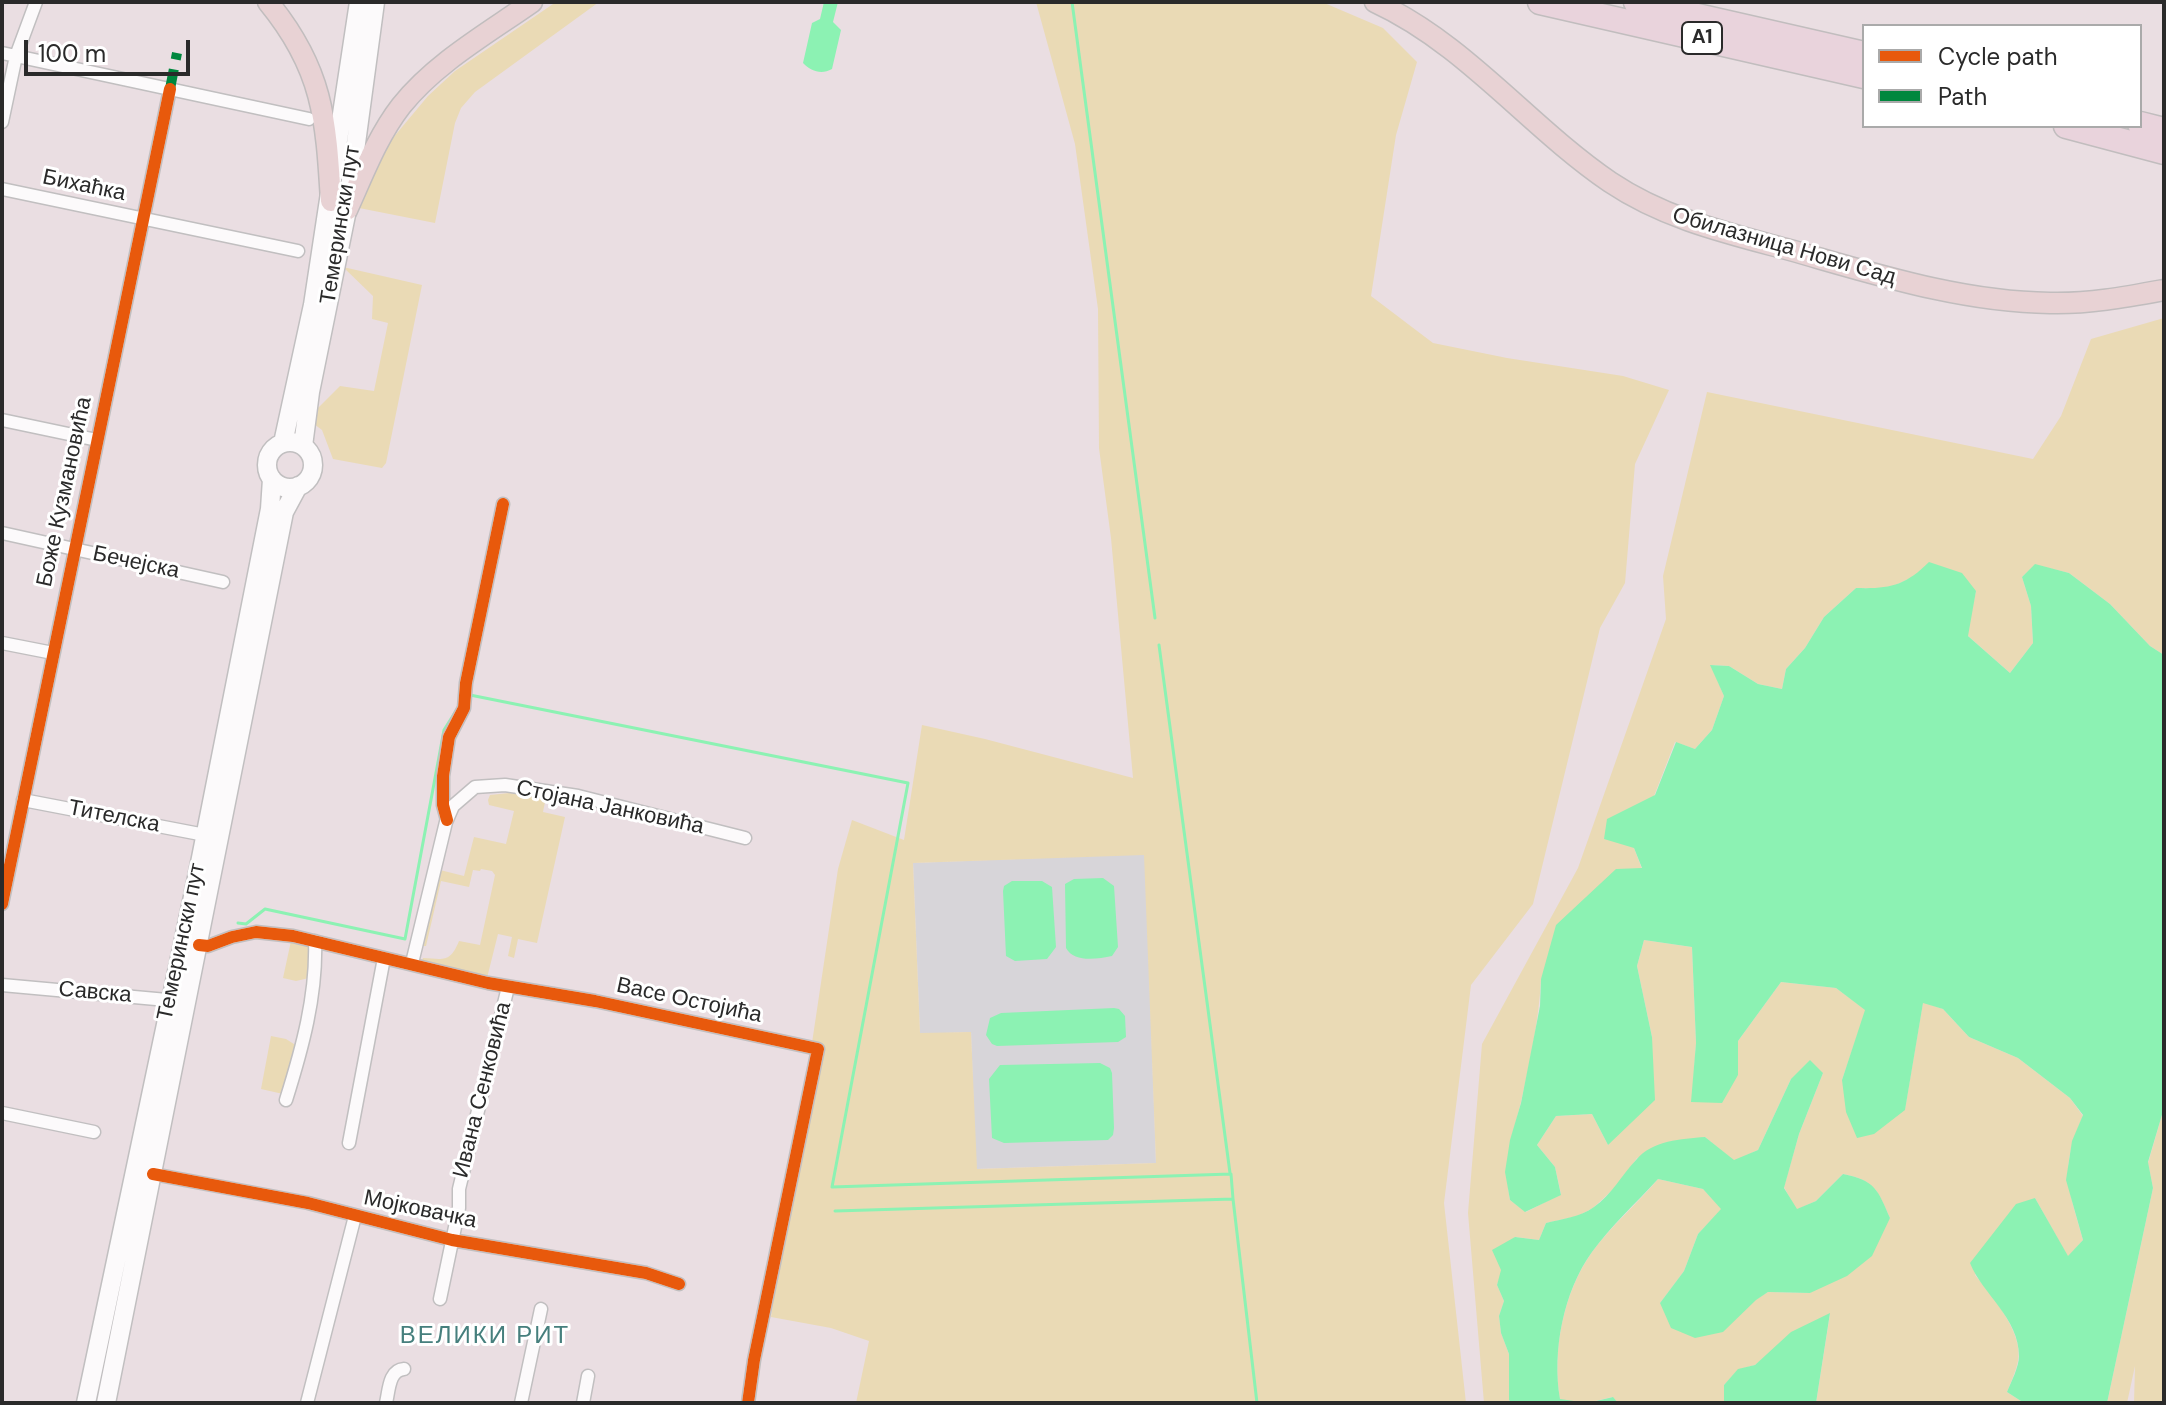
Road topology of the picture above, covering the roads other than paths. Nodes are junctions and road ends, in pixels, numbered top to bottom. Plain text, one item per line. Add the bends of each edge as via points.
1 (36, 2) edge
2 (268, 2) edge
3 (359, 2) edge
4 (375, 2) edge
5 (532, 2) edge
6 (1375, 2) edge
7 (1540, 2) edge
8 (1636, 2) edge
9 (2, 53) edge
10 (1862, 54) edge
11 (16, 56) junction
12 (1862, 76) edge
13 (170, 89) junction
14 (309, 119) dead end
15 (2, 122) edge
16 (2142, 124) edge
17 (2074, 128) edge
18 (2164, 130) edge
19 (2164, 152) edge
20 (2, 189) edge
21 (339, 205) junction
22 (143, 220) junction
23 (298, 251) dead end
24 (2164, 290) edge
25 (2, 420) edge
26 (97, 440) junction
27 (283, 443) junction
28 (303, 446) junction
29 (272, 479) junction
30 (298, 486) junction
31 (503, 504) dead end
32 (2, 533) edge
33 (73, 549) junction
34 (223, 582) dead end
35 (2, 643) edge
36 (53, 653) junction
37 (23, 800) junction
38 (447, 820) junction
39 (205, 835) junction
40 (745, 838) dead end
41 (2, 904) edge
42 (315, 941) junction
43 (199, 945) junction
44 (384, 958) junction
45 (412, 963) junction
46 (2, 985) edge
47 (508, 987) junction
48 (178, 1001) junction
49 (286, 1100) dead end
50 (2, 1113) edge
51 (94, 1132) dead end
52 (349, 1143) dead end
53 (153, 1174) junction
54 (355, 1216) junction
55 (452, 1240) junction
56 (679, 1284) dead end
57 (440, 1299) dead end
58 (541, 1309) dead end
59 (404, 1369) dead end
60 (588, 1376) dead end
61 (86, 1403) edge
62 (106, 1403) edge
63 (307, 1403) edge
64 (386, 1403) edge
65 (521, 1403) edge
66 (583, 1403) edge
67 (748, 1403) edge

1 - 11 street
2 - 21 main road via 285,23 318,90
3 - 21 main road, Темерински пут
4 - 21 main road, Темерински пут
5 - 21 main road via 411,94
6 - 24 main road, Обилазница Нови Сад via 1449,47 1606,180 1679,219 1964,294 2064,303
7 - 12 highway, A1
8 - 10 highway, A1
9 - 11 street
11 - 13 street
11 - 15 street
13 - 14 street
13 - 22 street, Боже Кузмановића
16 - 18 highway
17 - 19 highway
20 - 22 street, Бихаћка
21 - 27 main road, Темерински пут
21 - 28 main road, Темерински пут
22 - 23 street, Бихаћка
22 - 26 street, Боже Кузмановића
25 - 26 street
26 - 33 street, Боже Кузмановића
27 - 28 main road
27 - 29 main road via 268,459
28 - 30 main road via 312,465 309,477
29 - 30 main road via 284,487
29 - 39 main road, Темерински пут
30 - 43 main road, Темерински пут via 284,512
31 - 38 street via 465,701 449,737 443,776
32 - 33 street, Бечејска
33 - 34 street, Бечејска
33 - 36 street, Боже Кузмановића
35 - 36 street
36 - 37 street, Боже Кузмановића
37 - 39 street, Тителска
37 - 41 street, Боже Кузмановића
38 - 40 street, Стојана Јанковића via 453,806 475,787 505,785 578,796
38 - 45 street, Стојана Јанковића
39 - 48 main road, Темерински пут
42 - 43 street, Васе Остојића via 256,932
42 - 44 street, Васе Остојића
42 - 49 street via 305,1033
43 - 48 main road, Темерински пут
44 - 45 street, Васе Остојића
44 - 52 street
45 - 47 street, Васе Остојића
46 - 48 street, Савска
47 - 55 street, Ивана Сенковића via 459,1189
47 - 67 street, Васе Остојића via 818,1049
48 - 53 main road, Темерински пут
48 - 61 main road, Темерински пут
50 - 51 street
53 - 54 street, Мојковачка
53 - 62 main road, Темерински пут
54 - 55 street, Мојковачка
54 - 63 street
55 - 56 street, Мојковачка via 646,1273
55 - 57 street, Ивана Сенковића
58 - 65 street
59 - 64 street via 393,1374
60 - 66 street

